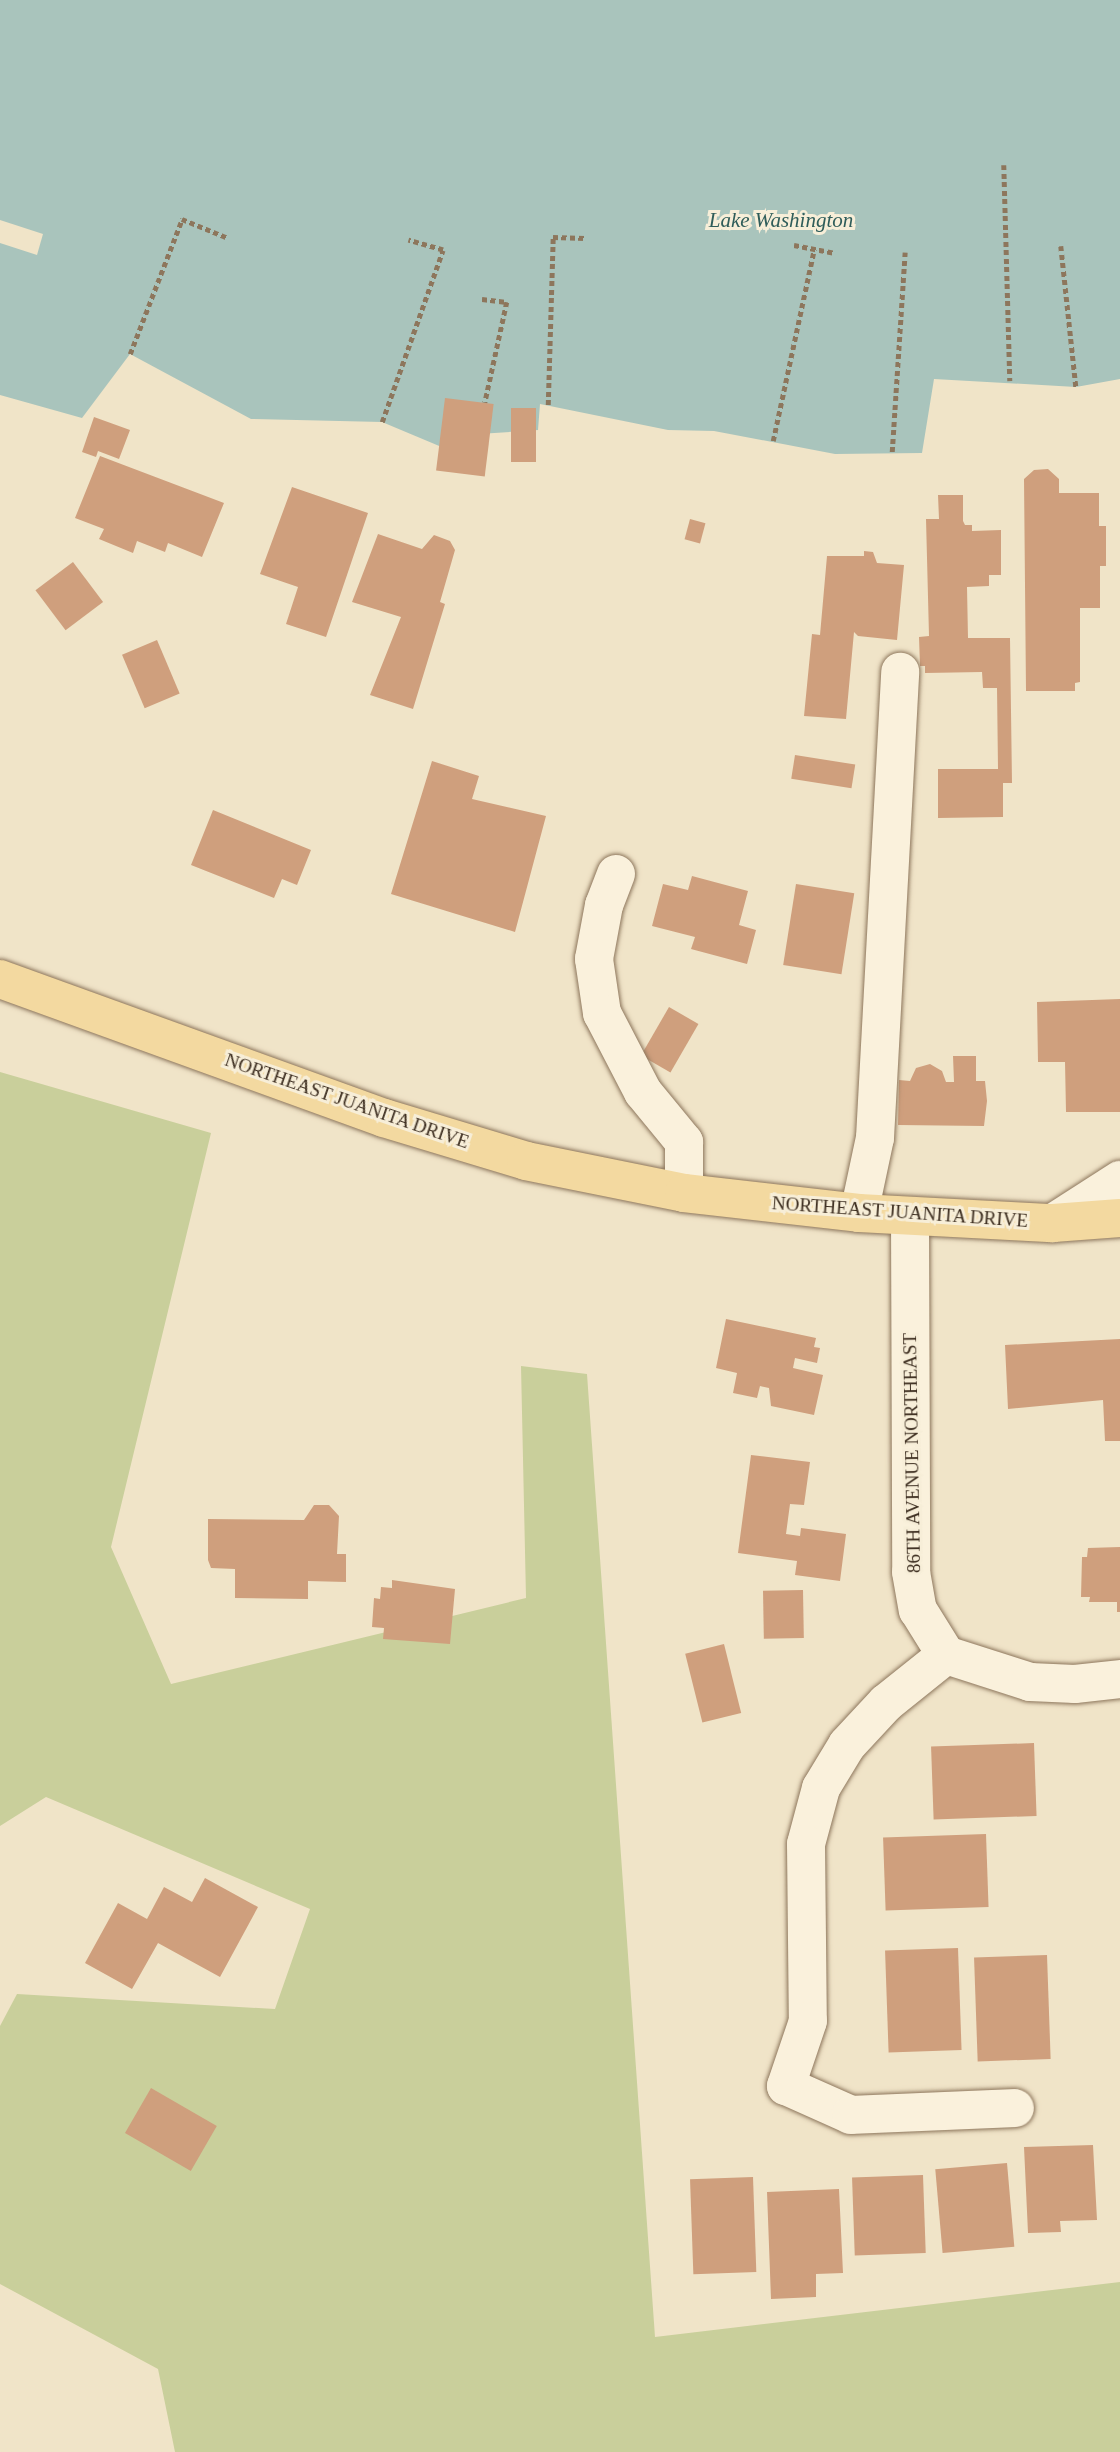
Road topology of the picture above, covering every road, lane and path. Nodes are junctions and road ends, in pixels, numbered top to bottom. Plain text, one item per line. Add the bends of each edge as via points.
1 (1004, 165) dead end
2 (228, 238) dead end
3 (585, 238) dead end
4 (408, 240) dead end
5 (794, 245) dead end
6 (1061, 246) dead end
7 (814, 249) junction
8 (835, 253) dead end
9 (905, 253) dead end
10 (482, 299) dead end
11 (130, 354) dead end
12 (1010, 381) dead end
13 (1076, 387) dead end
14 (485, 403) dead end
15 (548, 405) dead end
16 (382, 422) dead end
17 (774, 441) dead end
18 (892, 452) dead end
19 (900, 672) dead end
20 (616, 874) dead end
21 (0, 979) edge
22 (1120, 1180) edge
23 (684, 1193) junction
24 (859, 1213) junction
25 (909, 1216) junction
26 (1120, 1217) edge
27 (1053, 1223) junction
28 (946, 1655) junction
29 (1120, 1679) edge
30 (1015, 2108) dead end

1 - 12 path
2 - 11 path via 182,219
3 - 15 path via 554,237
4 - 16 path via 443,250
5 - 7 path
6 - 13 path
7 - 8 path
7 - 17 path
9 - 18 path
10 - 14 path via 507,302
19 - 24 street via 875,1138
20 - 23 street via 604,905 594,959 602,1013 643,1092 684,1142
21 - 23 main road, NORTHEAST JUANITA DRIVE via 384,1118 526,1161
22 - 27 street
23 - 24 main road, NORTHEAST JUANITA DRIVE
24 - 25 main road, NORTHEAST JUANITA DRIVE
25 - 27 main road, NORTHEAST JUANITA DRIVE
25 - 28 street, 86TH AVENUE NORTHEAST via 911,1572 918,1610
26 - 27 main road, NORTHEAST JUANITA DRIVE
28 - 29 street via 1030,1682
28 - 30 street via 886,1703 847,1745 821,1788 806,1844 808,2021 786,2086 851,2115

